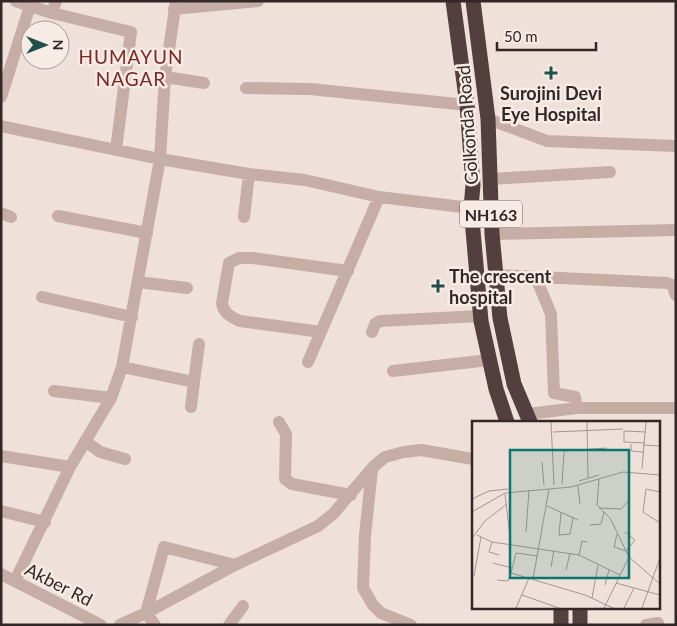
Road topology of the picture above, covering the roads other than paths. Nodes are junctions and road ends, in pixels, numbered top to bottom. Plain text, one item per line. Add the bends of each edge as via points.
1 (16, 1) edge
2 (258, 1) edge
3 (453, 1) edge
4 (473, 1) edge
5 (175, 5) edge
6 (30, 6) junction
7 (54, 7) edge
8 (165, 78) junction
9 (204, 83) dead end
10 (246, 88) dead end
11 (1, 97) edge
12 (467, 105) junction
13 (488, 119) junction
14 (1, 126) edge
15 (676, 146) edge
16 (116, 150) junction
17 (160, 159) junction
18 (610, 172) dead end
19 (249, 174) junction
20 (490, 179) junction
21 (379, 197) junction
22 (471, 208) junction
23 (58, 216) dead end
24 (244, 217) dead end
25 (676, 230) edge
26 (147, 233) junction
27 (492, 234) junction
28 (348, 271) junction
29 (495, 275) junction
30 (536, 278) junction
31 (138, 282) junction
32 (187, 288) dead end
33 (676, 295) edge
34 (42, 297) dead end
35 (480, 316) junction
36 (132, 317) junction
37 (322, 332) junction
38 (372, 332) dead end
39 (199, 344) dead end
40 (489, 360) junction
41 (308, 362) dead end
42 (122, 367) junction
43 (393, 371) dead end
44 (194, 382) junction
45 (54, 391) dead end
46 (110, 398) junction
47 (191, 407) dead end
48 (576, 408) junction
49 (676, 408) edge
50 (529, 418) edge
51 (507, 421) edge
52 (279, 422) dead end
53 (85, 441) junction
54 (1, 456) edge
55 (125, 459) dead end
56 (472, 459) edge
57 (70, 467) junction
58 (372, 468) junction
59 (351, 494) junction
60 (1, 511) edge
61 (45, 522) junction
62 (235, 565) junction
63 (1, 574) edge
64 (15, 581) junction
65 (243, 606) dead end
66 (560, 608) edge
67 (580, 608) edge
68 (146, 613) junction
69 (102, 625) edge
70 (120, 625) edge
71 (155, 625) edge
72 (229, 625) edge
73 (411, 625) edge
74 (561, 625) edge
75 (580, 625) edge

1 - 6 street
2 - 5 street
3 - 12 highway, Golkonda Road / NH163
4 - 13 highway, Golkonda Road / NH163
5 - 8 street
6 - 7 street
6 - 11 street
7 - 16 street via 131,32
8 - 9 street
8 - 17 street
10 - 12 street via 310,89
12 - 22 highway, Golkonda Road / NH163 via 473,185
13 - 15 street via 547,141
13 - 20 highway, Golkonda Road / NH163
14 - 16 street
16 - 17 street
17 - 19 street
17 - 26 street
18 - 20 street
19 - 21 street via 305,180
19 - 24 street
20 - 27 highway, Golkonda Road / NH163
21 - 22 street
21 - 28 street
22 - 35 highway, Golkonda Road / NH163
23 - 26 street
25 - 27 street
26 - 31 street
27 - 29 highway, Golkonda Road / NH163
28 - 37 street
28 - 37 street via 252,258 239,258 229,263 222,308 231,317
29 - 30 street
29 - 50 highway, Golkonda Road / NH163 via 514,384
30 - 33 street via 667,283 672,285
30 - 48 street via 551,314 554,393 575,397
31 - 32 street
31 - 36 street
34 - 36 street
35 - 38 street via 380,321 374,324
35 - 40 highway, Golkonda Road / NH163
36 - 42 street
37 - 41 street
39 - 44 street
40 - 43 street
40 - 51 highway, Golkonda Road / NH163
42 - 44 street
42 - 46 street
44 - 47 street
45 - 46 street
46 - 53 street
48 - 49 street
48 - 50 street
52 - 59 street via 286,434 285,479 292,484
53 - 55 street via 100,452
53 - 57 street
54 - 57 street
56 - 58 street via 421,450 385,457
57 - 61 street
58 - 59 street
58 - 73 street via 363,588 381,613
59 - 62 street via 318,526
60 - 61 street
61 - 64 street
62 - 68 street
62 - 68 street via 164,547
63 - 64 street, Akber Rd
64 - 69 street, Akber Rd
65 - 72 street
66 - 74 highway
67 - 75 highway
68 - 70 street
68 - 71 street

